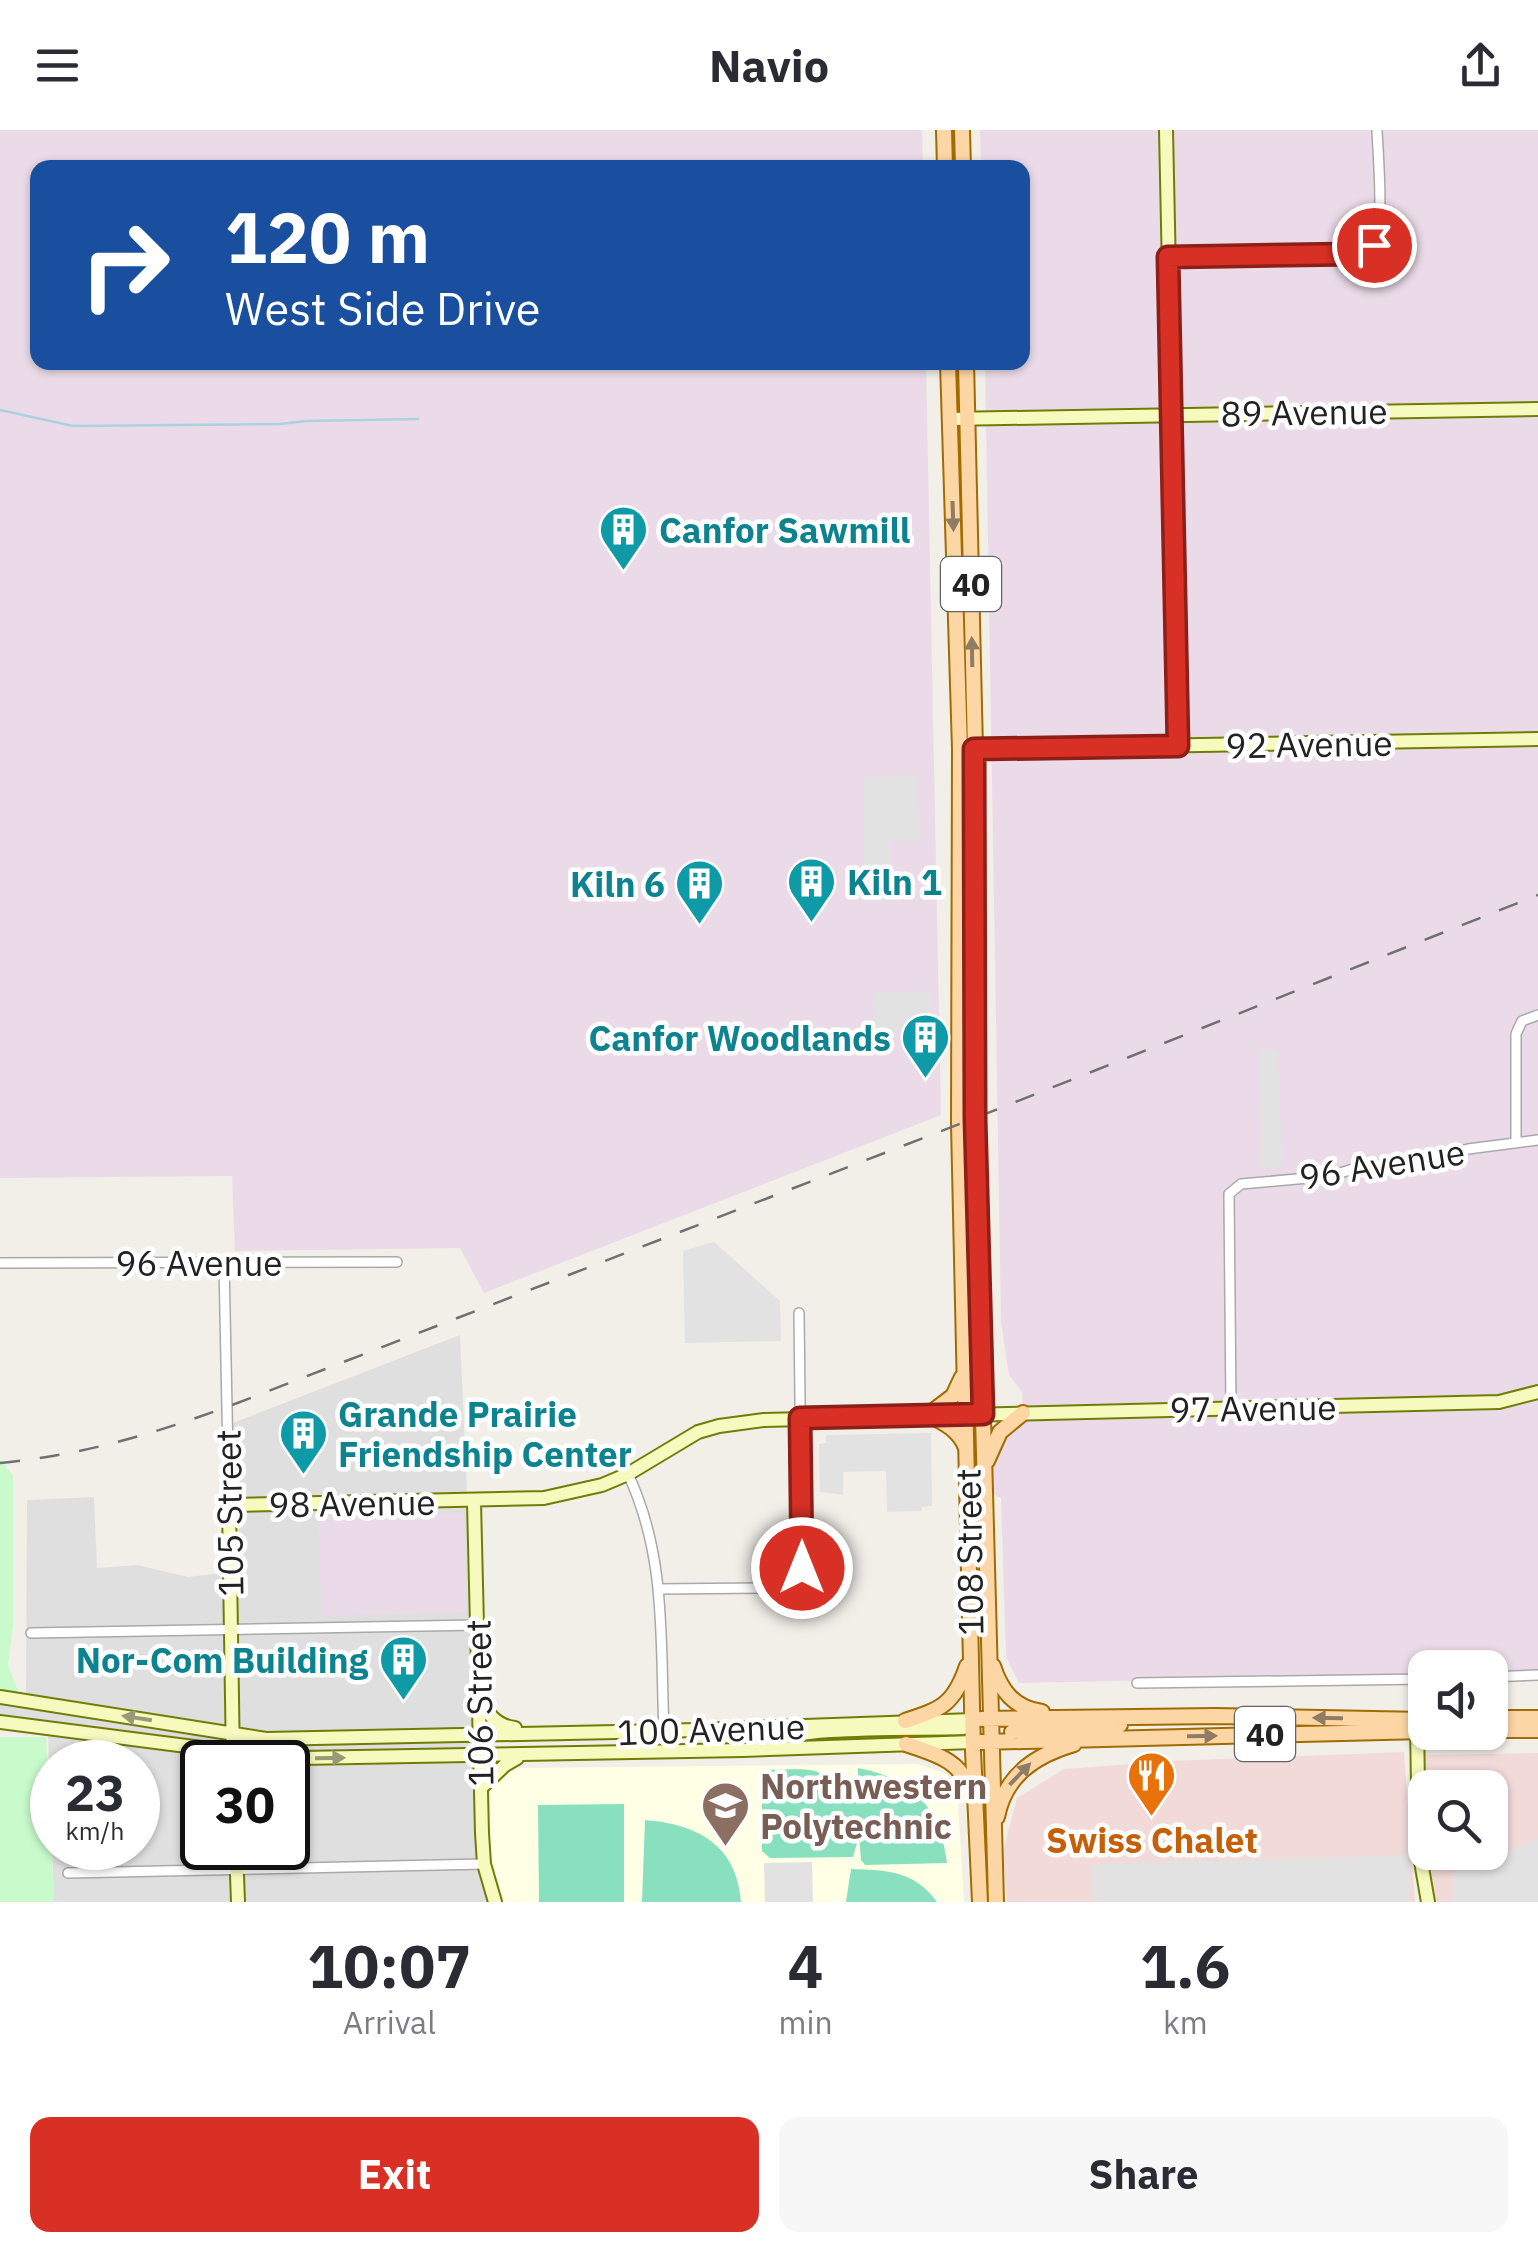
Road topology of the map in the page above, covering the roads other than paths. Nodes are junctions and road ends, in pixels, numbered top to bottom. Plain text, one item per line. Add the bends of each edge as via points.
1 (944, 130) edge
2 (962, 130) edge
3 (1166, 130) edge
4 (1377, 130) edge
5 (945, 160) edge
6 (963, 160) edge
7 (1168, 257) junction
8 (948, 370) edge
9 (966, 370) edge
10 (1538, 409) edge
11 (1171, 414) junction
12 (967, 418) junction
13 (950, 419) junction
14 (1538, 740) edge
15 (1178, 746) junction
16 (967, 749) junction
17 (1538, 1015) edge
18 (1538, 1140) edge
19 (1516, 1143) junction
20 (0, 1262) edge
21 (397, 1262) dead end
22 (224, 1264) junction
23 (800, 1312) dead end
24 (966, 1356) junction
25 (1538, 1392) edge
26 (1231, 1409) junction
27 (1022, 1413) junction
28 (966, 1414) junction
29 (983, 1414) junction
30 (928, 1415) junction
31 (800, 1418) junction
32 (967, 1454) junction
33 (984, 1466) junction
34 (628, 1474) junction
35 (474, 1502) junction
36 (230, 1505) junction
37 (658, 1589) junction
38 (478, 1626) junction
39 (230, 1629) junction
40 (31, 1633) dead end
41 (971, 1651) junction
42 (988, 1651) junction
43 (1538, 1676) edge
44 (1508, 1677) edge
45 (1408, 1679) edge
46 (1137, 1684) dead end
47 (480, 1691) junction
48 (0, 1696) edge
49 (1215, 1716) junction
50 (1072, 1718) junction
51 (1508, 1718) edge
52 (1538, 1718) edge
53 (905, 1721) junction
54 (0, 1722) edge
55 (1408, 1724) edge
56 (1408, 1726) edge
57 (973, 1730) junction
58 (1508, 1730) edge
59 (1538, 1730) edge
60 (664, 1731) junction
61 (989, 1732) junction
62 (233, 1734) junction
63 (547, 1734) junction
64 (480, 1736) junction
65 (1104, 1738) junction
66 (233, 1740) edge
67 (906, 1744) junction
68 (180, 1749) edge
69 (742, 1750) junction
70 (1420, 1750) edge
71 (524, 1755) junction
72 (481, 1756) junction
73 (310, 1758) edge
74 (482, 1788) junction
75 (975, 1806) junction
76 (993, 1861) junction
77 (484, 1864) junction
78 (310, 1868) edge
79 (237, 1870) joint
80 (68, 1873) dead end
81 (238, 1902) edge
82 (495, 1902) edge
83 (980, 1902) edge
84 (996, 1902) edge
85 (1428, 1902) edge

1 - 5 main road
2 - 6 main road
3 - 7 street
4 - 7 street via 1374,245 1356,254
7 - 11 street
8 - 13 main road, 108 Street / 40
9 - 12 main road, 108 Street / 40
10 - 11 street, 89 Avenue
11 - 12 street, 89 Avenue
11 - 15 street
12 - 13 street, 89 Avenue
16 -> 12 main road, 108 Street / 40
13 -> 16 main road, 108 Street / 40
14 - 15 street, 92 Avenue
15 - 16 street, 92 Avenue
16 - 24 main road, 108 Street / 40 via 959,1124
16 - 29 main road, 108 Street / 40
17 - 19 street via 1522,1021 1516,1034
18 - 19 street, 96 Avenue
19 - 26 street, 96 Avenue via 1330,1176 1241,1184 1229,1194
20 - 22 street, 96 Avenue
21 - 22 street, 96 Avenue
22 - 36 street, 105 Street
23 - 31 street
24 - 28 main road, 108 Street / 40
24 - 30 main road via 953,1396
25 - 26 street, 97 Avenue via 1500,1402
26 - 27 street, 97 Avenue
27 - 29 street, 97 Avenue
27 - 33 main road via 1000,1432
28 - 29 street, 97 Avenue
28 - 30 street, 97 Avenue
28 - 32 main road, 108 Street / 40
29 - 33 main road, 108 Street / 40
30 - 31 street, 97 Avenue
30 - 32 main road via 962,1438
31 - 34 street, 98 Avenue via 698,1432
31 - 37 street via 803,1555 795,1578 774,1588
32 - 41 main road, 108 Street / 40
33 - 42 main road, 108 Street / 40
34 - 35 street, 98 Avenue via 574,1493
34 - 37 street via 652,1536
35 - 36 street, 98 Avenue
35 - 38 street, 106 Street
36 - 39 street, 105 Street
37 - 60 street
38 - 39 street
38 - 47 street, 106 Street
39 - 40 street
39 - 62 street, 105 Street
41 - 53 main road via 950,1700
41 - 57 main road, 108 Street / 40
42 - 50 main road via 998,1684 1013,1701
42 - 61 main road, 108 Street / 40
43 - 44 street
45 - 46 street
47 - 63 street via 486,1711 502,1726
47 - 64 street, 106 Street
62 -> 48 street, 100 Avenue
49 - 50 main road, 100 Avenue / 40
55 -> 49 main road, 100 Avenue / 40
49 - 61 main road
50 - 61 main road, 100 Avenue
51 - 52 main road
53 - 57 street, 100 Avenue
53 - 60 street, 100 Avenue
54 - 68 street, 100 Avenue
65 -> 56 main road, 100 Avenue / 40
57 - 61 main road, 100 Avenue
57 - 61 main road, 100 Avenue / 40
57 - 67 street, 100 Avenue
57 - 69 street via 824,1733
57 - 75 main road, 108 Street
58 - 59 main road
60 - 63 street, 100 Avenue
61 - 65 main road, 100 Avenue / 40
61 - 76 main road, 108 Street
62 - 64 street, 100 Avenue
62 - 66 street, 105 Street
63 - 64 street, 100 Avenue
64 - 72 street, 106 Street
76 -> 65 main road via 998,1808 1020,1772 1055,1750
67 - 69 street, 100 Avenue
67 - 75 main road via 956,1766
69 - 71 street, 100 Avenue
70 - 85 street via 1418,1850
71 - 72 street, 100 Avenue
71 - 74 street
73 -> 72 street, 100 Avenue
72 - 74 street, 106 Street
74 - 77 street, 106 Street
75 - 83 main road, 108 Street
76 - 84 main road, 108 Street
77 - 78 street
77 - 82 street, 106 Street
79 - 80 street
79 - 81 street

